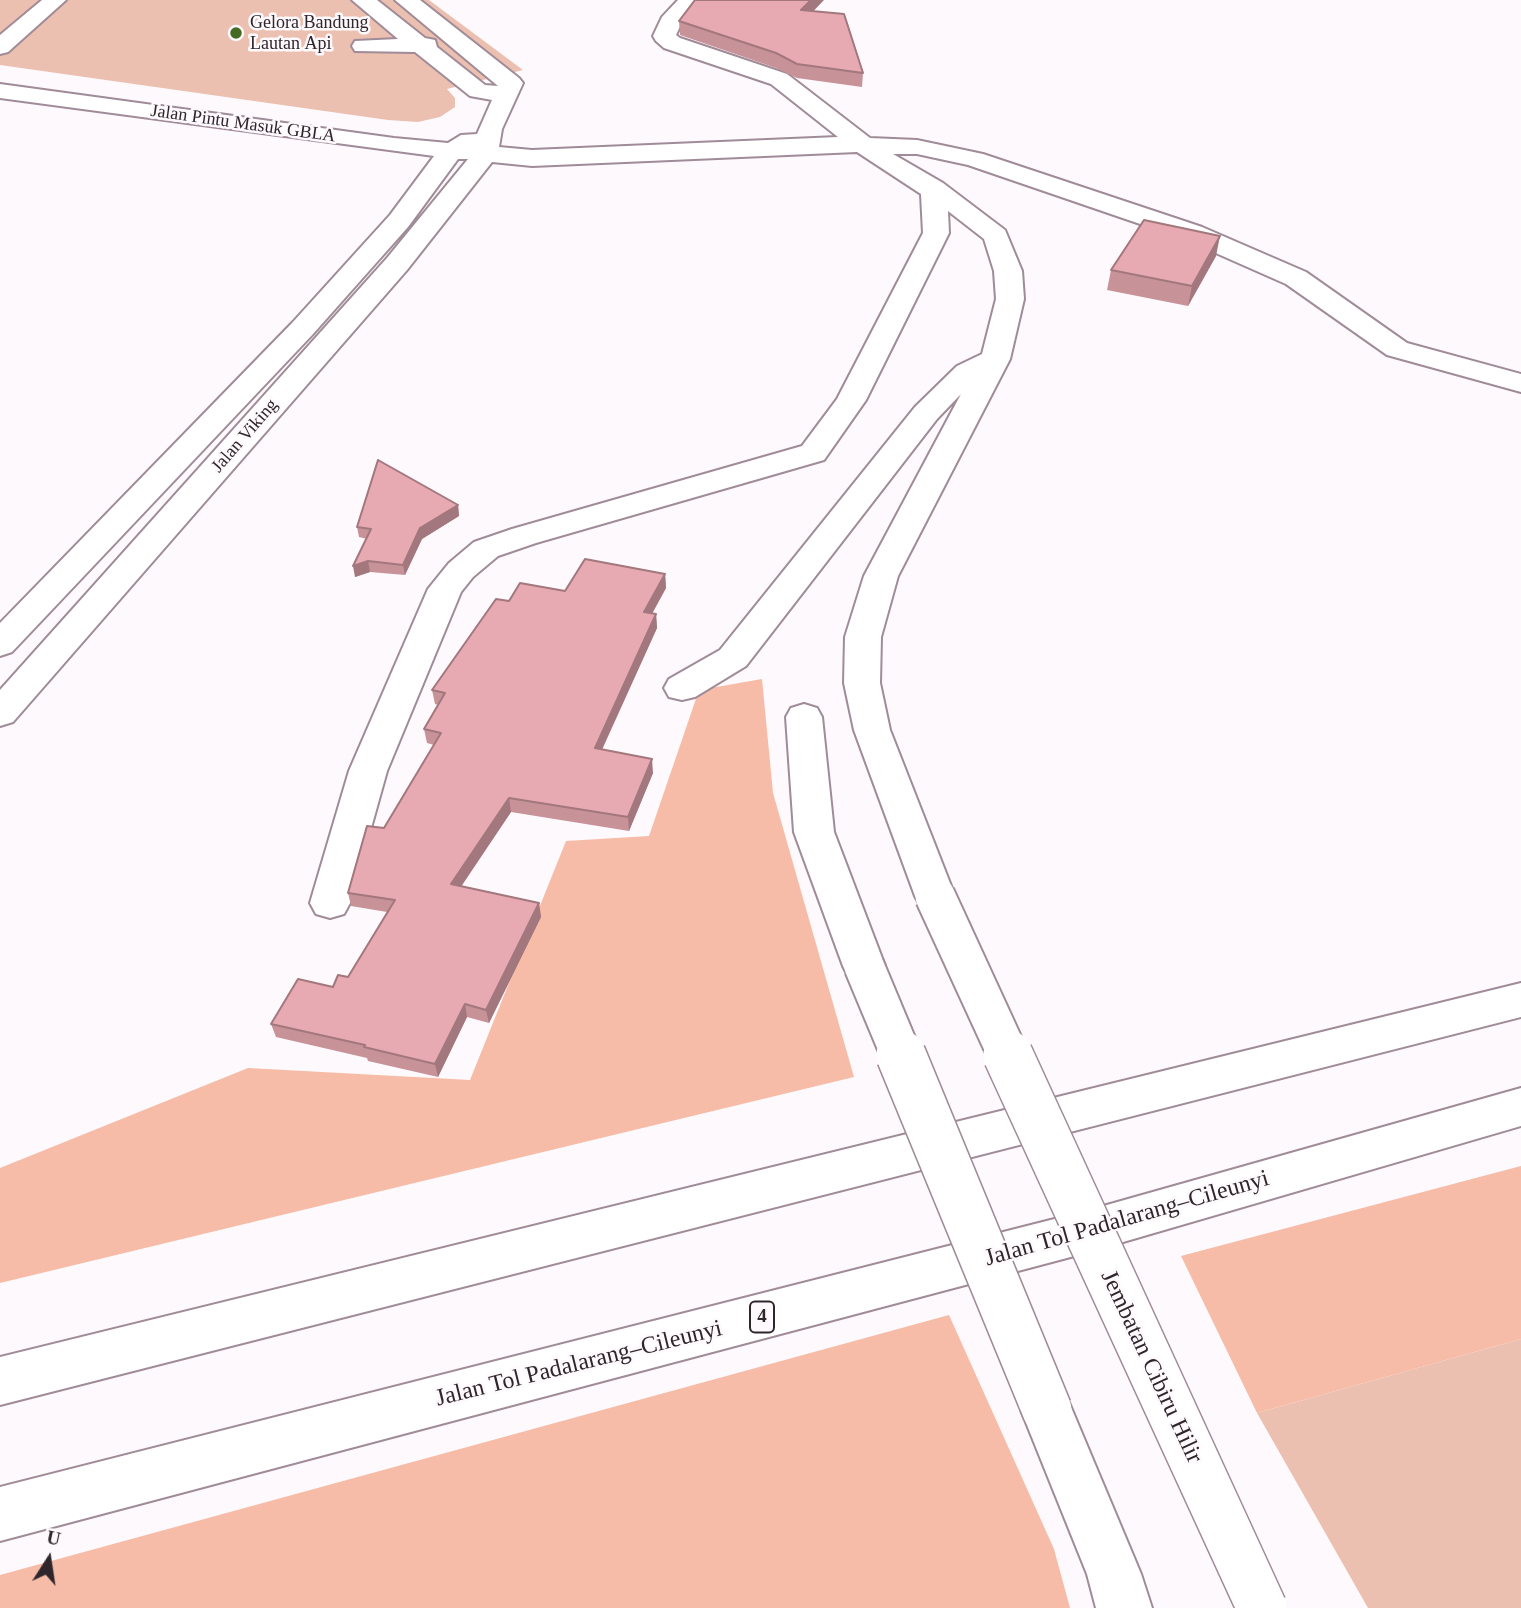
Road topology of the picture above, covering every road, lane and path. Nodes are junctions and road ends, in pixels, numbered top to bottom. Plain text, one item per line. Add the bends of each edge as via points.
1 (55, 0) edge
2 (363, 0) edge
3 (406, 0) edge
4 (691, 0) edge
5 (459, 40) junction
6 (363, 46) dead end
7 (418, 46) junction
8 (0, 47) edge
9 (0, 91) edge
10 (506, 94) junction
11 (488, 142) junction
12 (866, 147) junction
13 (451, 151) junction
14 (934, 188) junction
15 (995, 359) junction
16 (1521, 383) edge
17 (0, 644) edge
18 (682, 688) dead end
19 (0, 713) edge
20 (804, 717) dead end
21 (330, 903) dead end
22 (1521, 1000) edge
23 (1521, 1107) edge
24 (0, 1381) edge
25 (0, 1514) edge
26 (1124, 1608) edge
27 (1262, 1608) edge

1 - 8 main road
2 - 7 main road
3 - 5 main road
4 - 12 main road, Jembatan Cibiru Hilir via 673,17 664,36 672,43 779,79
5 - 7 main road
5 - 10 main road via 511,83
6 - 7 main road
7 - 10 main road via 478,92
9 - 13 main road, Jalan Pintu Masuk GBLA
10 - 11 main road, Jalan Viking
11 - 12 main road, Jalan Pintu Masuk GBLA via 600,156 831,144
11 - 13 main road, Jalan Pintu Masuk GBLA
11 - 19 main road, Jalan Viking via 397,264
12 - 14 main road, Jembatan Cibiru Hilir
12 - 16 main road, Jalan Pintu Masuk GBLA via 918,147 974,159 1193,233 1296,278 1397,349
13 - 17 main road, Jalan Viking via 399,221 312,318
14 - 15 main road, Jembatan Cibiru Hilir via 996,236 1008,271 1010,299
14 - 21 main road via 936,233 851,400 813,453 524,536 486,549 461,570 445,589 368,771
15 - 18 main road via 968,372 926,413 733,658
15 - 27 main road, Jembatan Cibiru Hilir, bridge via 881,576 863,636 862,683 872,730 935,896
20 - 26 main road, bridge via 814,832
22 - 24 main road
23 - 25 main road, Jalan Tol Padalarang–Cileunyi / 4 via 1082,1233

